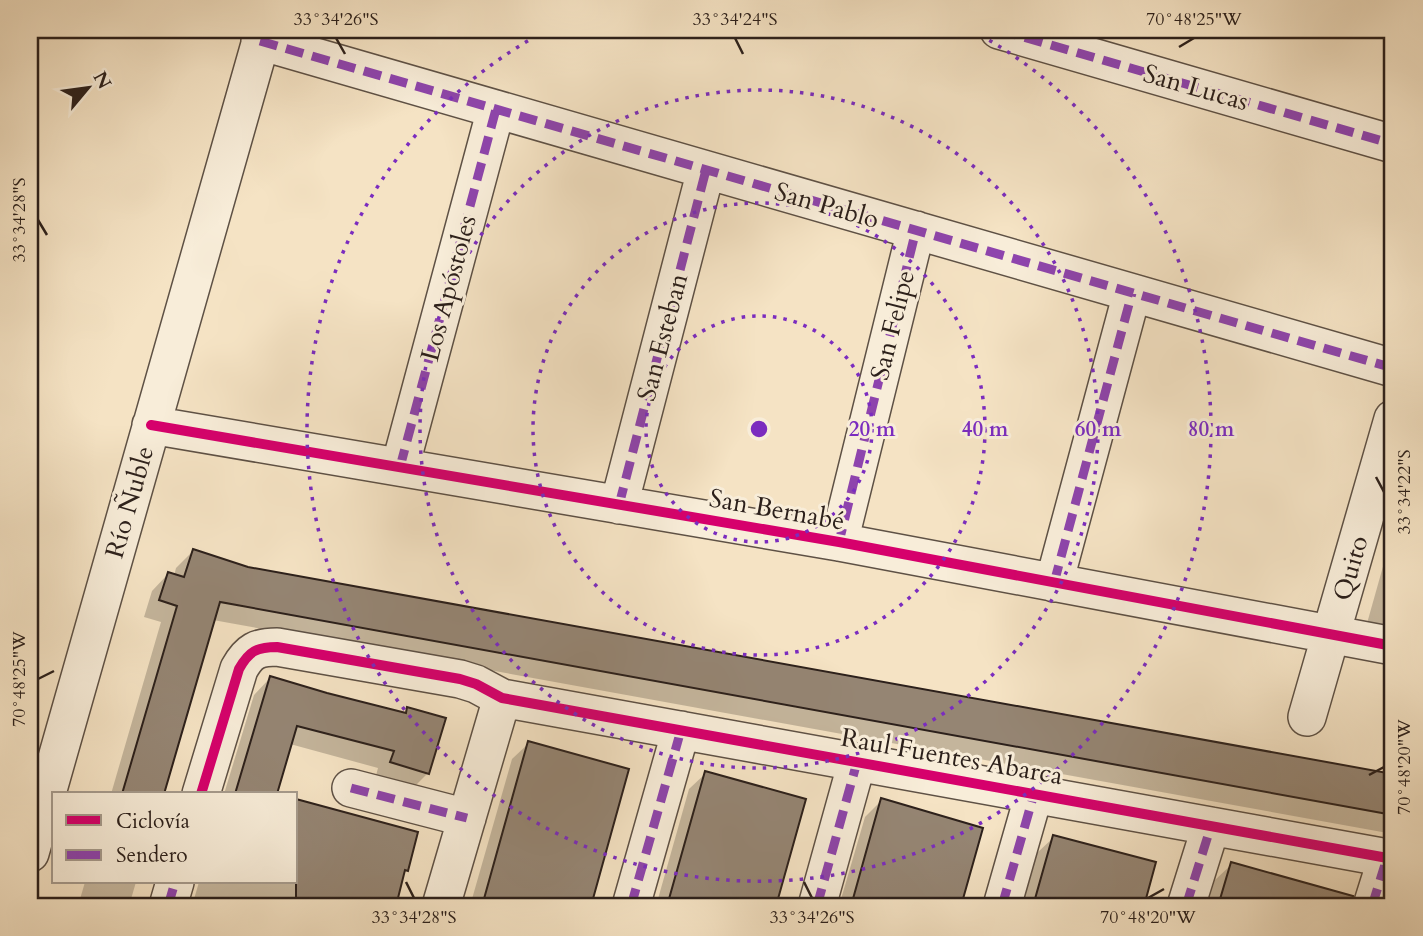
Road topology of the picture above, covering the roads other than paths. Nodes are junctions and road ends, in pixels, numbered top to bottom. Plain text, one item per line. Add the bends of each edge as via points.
1 (999, 30) edge
2 (262, 36) edge
3 (496, 109) junction
4 (1393, 144) edge
5 (706, 170) junction
6 (916, 230) junction
7 (1132, 293) junction
8 (1393, 368) edge
9 (1393, 419) edge
10 (151, 425) junction
11 (400, 467) junction
12 (619, 505) junction
13 (839, 542) junction
14 (1054, 583) junction
15 (1331, 634) junction
16 (1393, 646) edge
17 (502, 698) junction
18 (1307, 717) dead end
19 (681, 730) junction
20 (857, 762) junction
21 (351, 788) dead end
22 (202, 792) edge
23 (1034, 794) junction
24 (467, 818) junction
25 (1210, 826) junction
26 (30, 853) edge
27 (1390, 858) edge
28 (174, 884) edge
29 (168, 906) edge
30 (441, 906) edge
31 (631, 906) edge
32 (817, 906) edge
33 (1002, 906) edge
34 (1186, 906) edge
35 (1373, 906) edge

1 - 4 street, San Lucas
2 - 3 street, San Pablo
2 - 10 street, Río Ñuble
3 - 5 street, San Pablo
3 - 11 street, Los Apóstoles
5 - 6 street, San Pablo
5 - 12 street, San Esteban
6 - 7 street, San Pablo
6 - 13 street, San Felipe
7 - 8 street, San Pablo
7 - 14 street
9 - 15 street, Quito
10 - 11 street, San Bernabé
10 - 26 street, Río Ñuble
11 - 12 street, San Bernabé
12 - 13 street, San Bernabé
13 - 14 street, San Bernabé
14 - 15 street, San Bernabé
15 - 16 street, San Bernabé
15 - 18 street, Quito
17 - 19 street, Raul Fuentes Abarca
17 - 22 street, Raul Fuentes Abarca via 460,679 277,647 254,650 239,669
17 - 24 street
19 - 20 street, Raul Fuentes Abarca
19 - 31 street
20 - 23 street, Raul Fuentes Abarca
20 - 32 street
21 - 24 street
23 - 25 street, Raul Fuentes Abarca
23 - 33 street
24 - 30 street
25 - 27 street, Raul Fuentes Abarca
25 - 34 street
27 - 35 street
28 - 29 street

